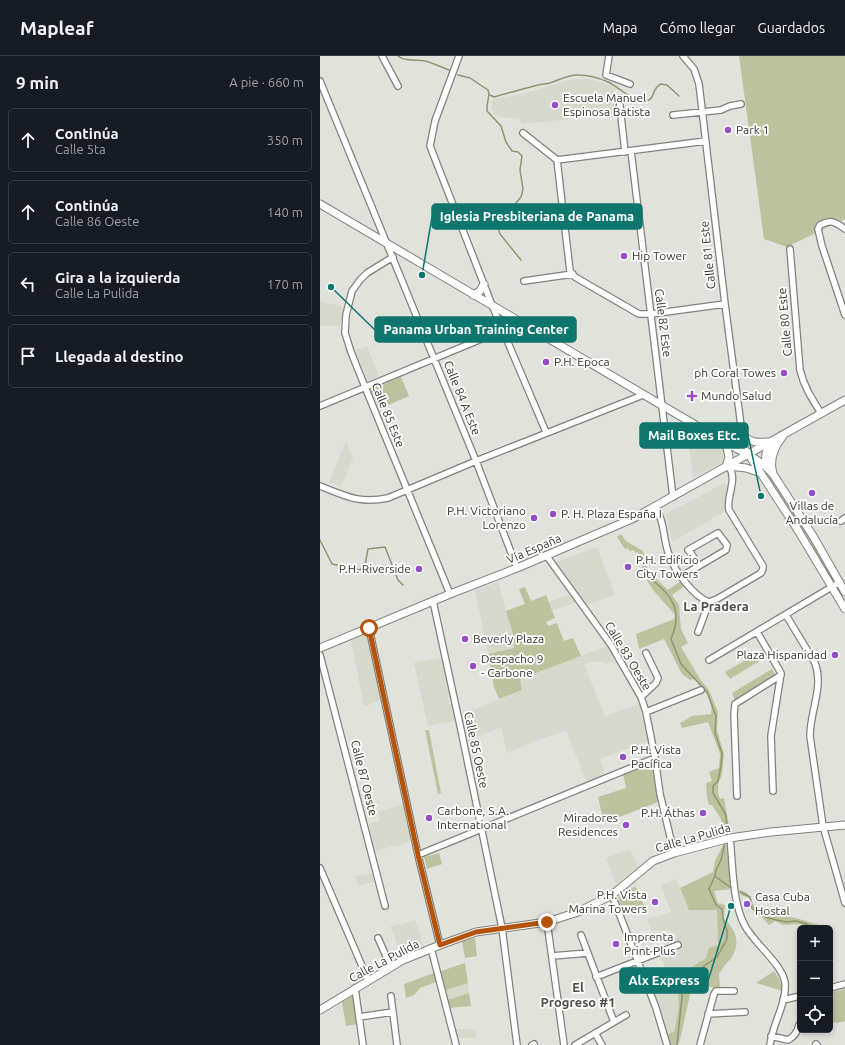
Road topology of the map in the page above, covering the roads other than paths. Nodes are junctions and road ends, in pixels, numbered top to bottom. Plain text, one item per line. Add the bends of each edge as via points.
1 (382, 56) edge
2 (459, 56) edge
3 (610, 56) edge
4 (683, 56) edge
5 (320, 81) edge
6 (630, 84) dead end
7 (398, 86) dead end
8 (619, 98) dead end
9 (741, 104) dead end
10 (703, 112) junction
11 (673, 115) dead end
12 (523, 133) dead end
13 (706, 141) junction
14 (628, 151) junction
15 (557, 160) junction
16 (320, 204) edge
17 (845, 229) edge
18 (387, 244) junction
19 (790, 248) dead end
20 (392, 257) junction
21 (573, 274) junction
22 (524, 280) dead end
23 (484, 284) junction
24 (473, 294) junction
25 (725, 304) junction
26 (492, 305) junction
27 (651, 314) junction
28 (845, 315) edge
29 (523, 324) junction
30 (504, 332) junction
31 (434, 358) junction
32 (365, 387) junction
33 (643, 394) junction
34 (845, 400) edge
35 (662, 405) junction
36 (320, 406) edge
37 (821, 413) junction
38 (546, 432) junction
39 (742, 433) junction
40 (785, 433) junction
41 (771, 441) junction
42 (728, 444) junction
43 (749, 455) junction
44 (476, 461) junction
45 (765, 466) junction
46 (727, 467) junction
47 (762, 474) junction
48 (773, 474) junction
49 (320, 486) edge
50 (407, 491) junction
51 (673, 497) junction
52 (655, 507) junction
53 (546, 555) junction
54 (699, 566) junction
55 (517, 568) junction
56 (682, 576) junction
57 (840, 582) junction
58 (832, 587) junction
59 (845, 592) edge
60 (450, 594) junction
61 (433, 602) junction
62 (709, 602) junction
63 (845, 609) edge
64 (786, 615) junction
65 (369, 628) junction
66 (698, 632) dead end
67 (757, 632) junction
68 (320, 648) edge
69 (646, 653) dead end
70 (320, 655) edge
71 (709, 660) dead end
72 (781, 675) junction
73 (701, 690) dead end
74 (641, 697) junction
75 (646, 712) junction
76 (655, 758) junction
77 (773, 791) dead end
78 (737, 796) dead end
79 (845, 825) edge
80 (823, 826) junction
81 (481, 830) junction
82 (730, 838) junction
83 (674, 853) junction
84 (418, 855) junction
85 (320, 868) edge
86 (612, 895) junction
87 (845, 903) edge
88 (385, 906) dead end
89 (547, 922) junction
90 (502, 928) junction
91 (581, 935) dead end
92 (378, 938) dead end
93 (440, 945) junction
94 (678, 945) dead end
95 (431, 948) junction
96 (588, 953) junction
97 (552, 956) junction
98 (637, 960) junction
99 (391, 966) junction
100 (596, 976) junction
101 (368, 980) junction
102 (845, 984) edge
103 (833, 987) edge
104 (355, 988) junction
105 (734, 990) dead end
106 (391, 996) dead end
107 (797, 997) edge
108 (783, 1000) junction
109 (320, 1010) edge
110 (392, 1012) junction
111 (745, 1012) dead end
112 (708, 1014) junction
113 (626, 1015) dead end
114 (359, 1016) junction
115 (614, 1022) junction
116 (797, 1032) edge
117 (595, 1033) junction
118 (771, 1036) junction
119 (363, 1045) edge
120 (397, 1045) edge
121 (456, 1045) edge
122 (517, 1045) edge
123 (564, 1045) edge
124 (575, 1045) edge
125 (602, 1045) edge
126 (667, 1045) edge
127 (700, 1045) edge
128 (770, 1045) edge

1 - 7 street
2 - 23 street via 435,121 430,146
3 - 6 street via 606,75
4 - 10 street, Calle 81 Este via 697,76
5 - 18 street, Calle 84 A Este
8 - 14 street, Calle 82 Este
9 - 10 street
10 - 11 street
10 - 13 street, Calle 81 Este
12 - 15 street
13 - 14 street
13 - 25 street, Calle 81 Este
14 - 15 street
14 - 27 street, Calle 82 Este
15 - 21 street via 570,271
16 - 18 main road
17 - 28 street via 834,222 820,225 818,229
18 - 20 street, Calle 84 A Este
18 - 24 main road
19 - 37 street, Calle 80 Este via 800,370 806,390
20 - 31 street, Calle 84 A Este
20 - 32 street, Calle 85 Este via 360,280 352,291 348,303 345,332
21 - 22 street
21 - 27 street via 635,312
23 - 24 main road via 480,291
23 - 26 street
24 - 26 main road
25 - 27 street
25 - 39 street, Calle 81 Este
26 - 29 main road
26 - 30 street
27 - 35 street, Calle 82 Este
29 - 30 main road
29 - 33 main road
30 - 31 street
30 - 38 street
31 - 32 street
31 - 44 street, Calle 84 A Este
32 - 36 street
32 - 50 street, Calle 85 Este
33 - 35 main road
33 - 38 street
34 - 37 main road, Vía España
35 - 42 main road
35 - 51 street, Calle 82 Este
37 - 40 main road, Vía España
38 - 44 street
39 - 41 main road via 745,438 755,443
39 - 42 main road via 738,442
39 - 43 street, Calle 81 Este via 743,445
40 - 41 main road, Vía España
40 - 48 main road via 773,454
41 - 43 main road, Vía España
41 - 45 main road via 766,453
42 - 43 main road
42 - 46 main road
43 - 45 main road
43 - 46 main road, Vía España
43 - 47 main road
44 - 50 street
44 - 55 street, Calle 84 A Este
45 - 48 main road
46 - 47 main road via 746,468
46 - 51 main road, Vía España
46 - 62 street via 732,472 729,510 763,569 761,573
47 - 58 main road
48 - 57 main road
49 - 50 street via 350,498 374,501
50 - 60 street, Calle 85 Este
51 - 52 main road, Vía España
52 - 53 main road, Vía España
52 - 56 street via 660,513 668,555
53 - 55 main road, Vía España
53 - 74 street, Calle 83 Oeste via 611,645
54 - 54 street via 726,550 727,545 718,534 688,550
54 - 56 street
55 - 60 main road, Vía España
56 - 62 street via 696,595
57 - 58 street
57 - 59 main road
58 - 63 main road
58 - 64 street
60 - 61 main road, Vía España
61 - 65 main road, Vía España
61 - 81 street, Calle 85 Oeste
62 - 66 street
64 - 67 street
64 - 80 street via 817,669 818,684 810,736
65 - 68 main road, Vía España
65 - 84 street
67 - 71 street
67 - 72 street
69 - 74 street via 658,678
70 - 88 street, Calle 87 Oeste
72 - 77 street via 772,731
72 - 78 street via 735,704
73 - 75 street
74 - 75 street, Calle 83 Oeste
75 - 76 street, Calle 83 Oeste
76 - 81 street
76 - 83 street, Calle 83 Oeste via 660,794
79 - 80 main road, Calle La Pulida
80 - 82 main road, Calle La Pulida
80 - 87 street
81 - 84 street
81 - 90 street, Calle 85 Oeste
82 - 83 main road, Calle La Pulida
82 - 108 street via 736,894 743,920 749,933 783,976
83 - 86 main road, Calle La Pulida via 653,861
84 - 93 street
85 - 101 street
86 - 89 main road, Calle La Pulida via 578,912
86 - 98 street
89 - 90 main road, Calle La Pulida
89 - 97 street
90 - 93 main road, Calle La Pulida via 476,932
90 - 122 street, Calle 85 Oeste
91 - 96 street
92 - 99 street
93 - 95 main road, Calle La Pulida
94 - 98 street
95 - 99 main road, Calle La Pulida
95 - 121 street
96 - 97 street
96 - 100 street
97 - 123 street
98 - 100 street
98 - 126 street
99 - 101 main road, Calle La Pulida
100 - 115 street
101 - 104 main road, Calle La Pulida
102 - 103 street
104 - 109 main road, Calle La Pulida
104 - 114 street
105 - 112 street via 716,991
106 - 110 street
107 - 108 street
108 - 118 street
110 - 114 street
110 - 120 street
111 - 112 street
112 - 127 street
113 - 115 street
114 - 119 street
115 - 117 street
116 - 118 street via 788,1040
117 - 124 street
117 - 125 street
118 - 128 street

